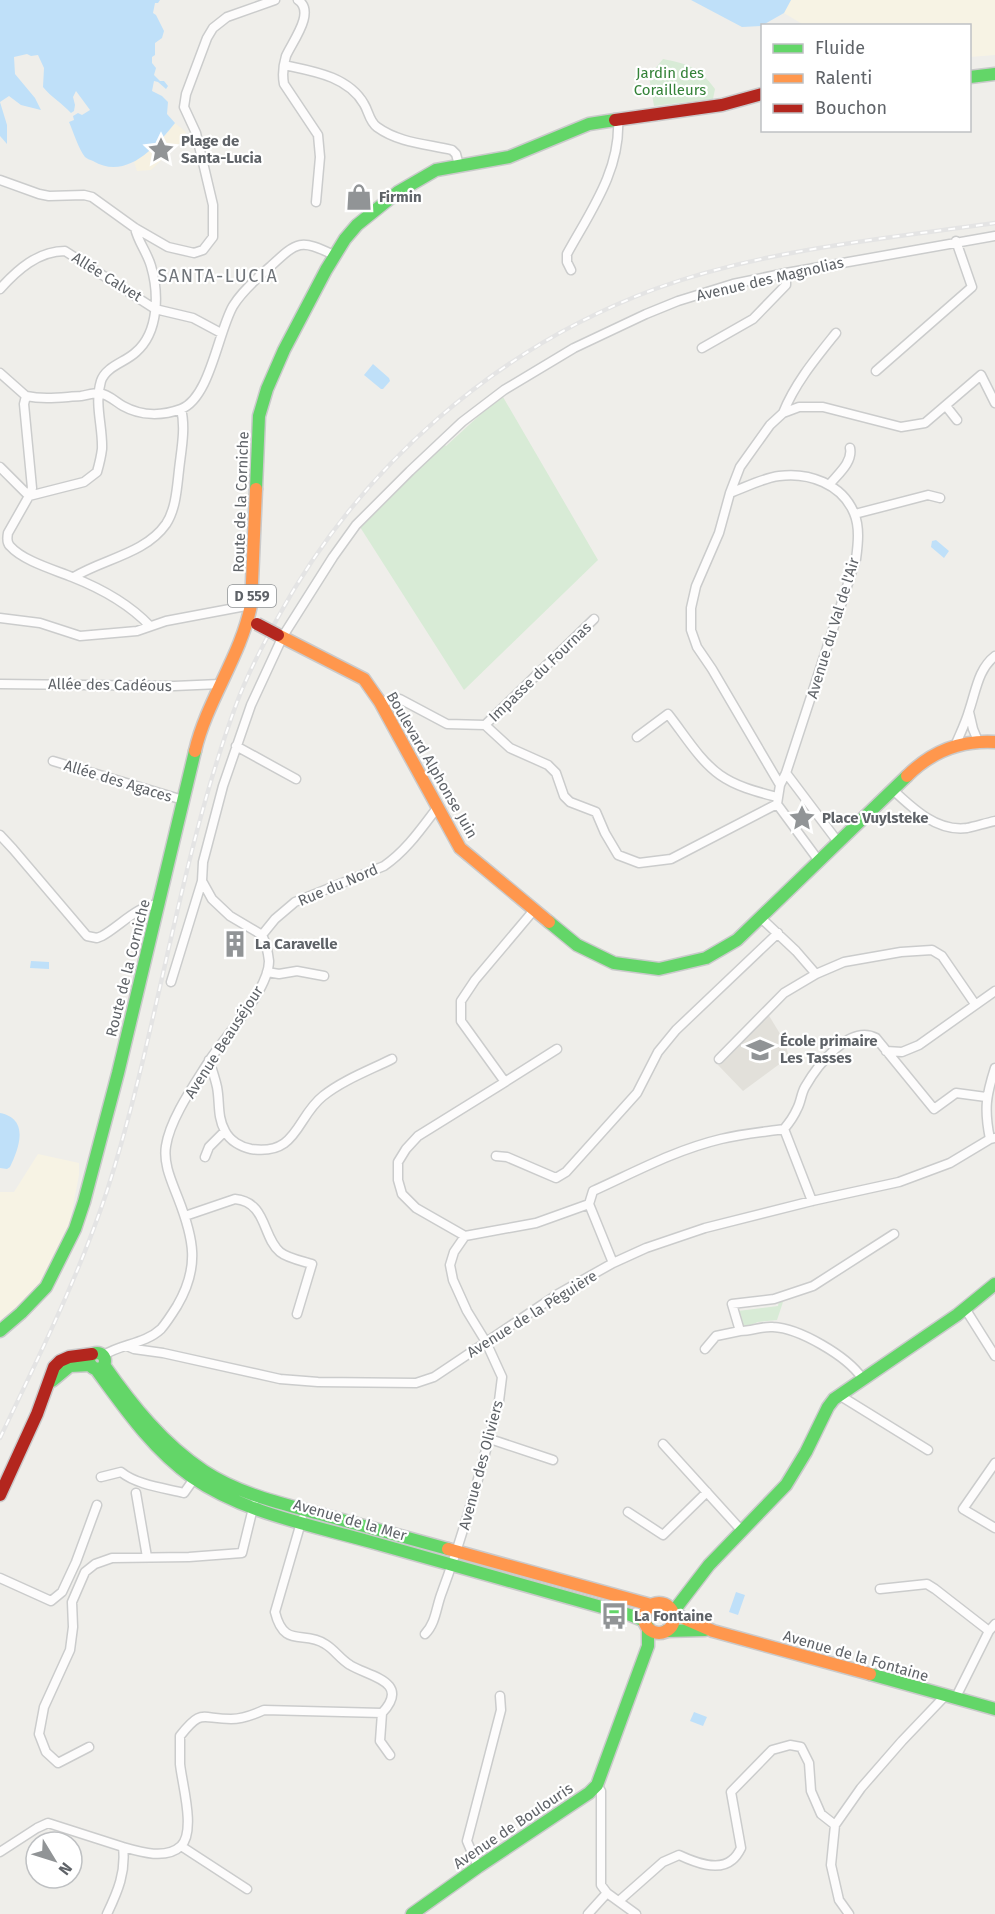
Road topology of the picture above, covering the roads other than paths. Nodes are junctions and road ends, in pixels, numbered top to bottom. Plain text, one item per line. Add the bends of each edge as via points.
1 (274, 0) edge
2 (298, 0) edge
3 (284, 65) junction
4 (995, 74) edge
5 (971, 77) edge
6 (761, 94) edge
7 (618, 119) junction
8 (459, 165) junction
9 (0, 180) edge
10 (316, 202) dead end
11 (135, 228) junction
12 (995, 236) edge
13 (956, 241) junction
14 (334, 255) junction
15 (571, 270) dead end
16 (786, 273) junction
17 (0, 289) edge
18 (155, 309) junction
19 (220, 333) junction
20 (836, 333) dead end
21 (702, 348) dead end
22 (876, 371) dead end
23 (0, 373) edge
24 (99, 393) junction
25 (26, 396) junction
26 (995, 403) edge
27 (946, 406) junction
28 (181, 409) junction
29 (783, 413) junction
30 (957, 420) dead end
31 (850, 448) dead end
32 (0, 467) edge
33 (829, 485) junction
34 (730, 493) junction
35 (30, 496) junction
36 (939, 498) dead end
37 (855, 514) junction
38 (74, 578) junction
39 (251, 605) junction
40 (0, 618) edge
41 (594, 619) dead end
42 (253, 622) junction
43 (150, 626) junction
44 (280, 635) junction
45 (995, 656) edge
46 (0, 684) edge
47 (220, 684) junction
48 (380, 702) junction
49 (969, 712) junction
50 (485, 725) junction
51 (637, 737) dead end
52 (978, 741) junction
53 (995, 742) edge
54 (956, 746) junction
55 (236, 747) junction
56 (53, 761) dead end
57 (786, 773) junction
58 (296, 779) dead end
59 (780, 786) junction
60 (892, 789) junction
61 (183, 800) junction
62 (777, 801) junction
63 (437, 808) junction
64 (995, 821) edge
65 (0, 836) edge
66 (838, 842) junction
67 (819, 861) junction
68 (202, 880) junction
69 (159, 904) junction
70 (534, 910) junction
71 (762, 918) junction
72 (777, 933) junction
73 (262, 935) junction
74 (267, 972) junction
75 (816, 974) junction
76 (324, 976) dead end
77 (171, 982) dead end
78 (995, 991) edge
79 (975, 1004) junction
80 (557, 1049) dead end
81 (886, 1051) junction
82 (392, 1059) dead end
83 (719, 1059) dead end
84 (209, 1060) junction
85 (995, 1068) edge
86 (506, 1082) junction
87 (986, 1096) junction
88 (784, 1129) junction
89 (225, 1131) junction
90 (992, 1138) edge
91 (496, 1156) dead end
92 (205, 1157) dead end
93 (812, 1201) junction
94 (589, 1204) junction
95 (185, 1216) junction
96 (894, 1234) dead end
97 (465, 1236) junction
98 (613, 1263) junction
99 (995, 1284) edge
100 (966, 1310) junction
101 (297, 1314) dead end
102 (740, 1330) junction
103 (0, 1331) edge
104 (152, 1335) junction
105 (486, 1342) junction
106 (128, 1346) junction
107 (705, 1349) dead end
108 (163, 1353) junction
109 (995, 1356) edge
110 (97, 1362) junction
111 (861, 1376) junction
112 (839, 1395) junction
113 (489, 1439) junction
114 (663, 1444) dead end
115 (928, 1450) dead end
116 (553, 1460) dead end
117 (995, 1463) edge
118 (201, 1468) junction
119 (101, 1477) dead end
120 (194, 1479) junction
121 (788, 1481) junction
122 (707, 1492) junction
123 (136, 1493) dead end
124 (0, 1495) edge
125 (255, 1501) junction
126 (97, 1505) dead end
127 (306, 1510) junction
128 (628, 1512) dead end
129 (301, 1522) junction
130 (995, 1528) edge
131 (742, 1531) junction
132 (457, 1550) junction
133 (147, 1557) junction
134 (453, 1565) junction
135 (0, 1578) edge
136 (880, 1589) dead end
137 (651, 1605) junction
138 (670, 1610) junction
139 (655, 1628) junction
140 (992, 1628) edge
141 (709, 1630) junction
142 (425, 1634) dead end
143 (501, 1696) dead end
144 (950, 1697) junction
145 (995, 1709) edge
146 (382, 1713) junction
147 (89, 1747) dead end
148 (390, 1755) dead end
149 (597, 1785) junction
150 (836, 1825) junction
151 (181, 1846) junction
152 (123, 1847) junction
153 (0, 1852) edge
154 (478, 1867) junction
155 (247, 1889) dead end
156 (607, 1893) junction
157 (620, 1900) junction
158 (107, 1914) edge
159 (412, 1914) edge
160 (588, 1914) edge
161 (636, 1914) edge
162 (849, 1914) edge

1 - 11 street via 227,17 213,28 186,94 184,107 196,133 213,205 210,244 194,253 184,252
2 - 3 street via 306,10
3 - 8 street via 335,78 352,89 378,128 418,144 452,150
3 - 10 street via 284,84 318,135
4 - 5 street
6 - 7 street, Route de la Corniche / D 559 via 722,105
7 - 8 street, Route de la Corniche / D 559 via 572,129 502,159
7 - 15 street via 619,134 606,184 567,254
8 - 14 street, Route de la Corniche / D 559 via 419,179 374,210 353,228
9 - 11 street via 39,194 92,197
11 - 18 street via 150,264 156,289
12 - 13 street, Avenue des Magnolias
13 - 16 street, Avenue des Magnolias
13 - 22 street via 972,287
14 - 19 street via 301,244 291,247 234,304
14 - 39 street, Route de la Corniche / D 559 via 262,401
16 - 21 street via 786,285 753,319
16 - 44 street, Avenue des Magnolias via 733,284 620,324 504,390 462,422 356,525
17 - 18 street, Allée Calvet via 36,258 65,251
18 - 19 street, Allée Calvet via 193,318
18 - 24 street via 143,344 105,373
19 - 28 street via 206,381
20 - 29 street via 791,393
23 - 25 street
24 - 25 street via 57,398
24 - 28 street via 137,412 155,415
24 - 35 street via 102,450 97,472 84,482
25 - 35 street
26 - 27 street via 981,375
27 - 29 street via 925,423 901,427 823,407 799,407
27 - 30 street
28 - 38 street via 177,488 166,523 140,546
29 - 34 street via 740,467
31 - 33 street via 849,459
32 - 35 street
33 - 34 street via 805,476 780,476
33 - 37 street via 845,496
34 - 59 street via 719,533 696,586 691,630 697,647
35 - 38 street via 8,533 10,546
36 - 37 street via 928,495
37 - 57 street, Avenue du Val de l'Air via 856,559
38 - 43 street via 124,604
39 - 42 street, Route de la Corniche / D 559
39 - 43 street
40 - 43 street via 40,623 80,636 137,631
41 - 50 street, Impasse du Fournas
42 - 44 street, Boulevard Alphonse Juin, bridge
42 - 47 street, Route de la Corniche / D 559
44 - 48 street, Boulevard Alphonse Juin via 364,679
44 - 55 street
45 - 49 street via 976,684
46 - 47 street, Allée des Cadéous
47 - 61 street, Route de la Corniche / D 559 via 197,741
48 - 50 street via 400,699 447,724
48 - 63 street, Boulevard Alphonse Juin
49 - 52 street
49 - 54 street
50 - 62 street via 510,748 548,765 570,802 596,812 618,855 639,863 671,859
51 - 62 street via 668,714 720,775
52 - 53 street, Boulevard Alphonse Juin
52 - 54 street, Boulevard Alphonse Juin
54 - 60 street, Boulevard Alphonse Juin via 940,750 920,763
55 - 58 street
55 - 68 street via 203,862
56 - 61 street, Allée des Agaces
57 - 59 street
57 - 66 street
59 - 62 street
60 - 64 street via 919,812 950,828
60 - 66 street, Boulevard Alphonse Juin
61 - 69 street, Route de la Corniche / D 559
62 - 67 street
63 - 70 street, Boulevard Alphonse Juin via 460,848
63 - 73 street, Rue du Nord via 391,861 295,902
65 - 69 street via 87,936 102,936 132,915
66 - 67 street, Boulevard Alphonse Juin
67 - 71 street, Boulevard Alphonse Juin
68 - 73 street via 221,908
68 - 77 street
69 - 103 street, Route de la Corniche / D 559 via 75,1229 46,1287
70 - 71 street, Boulevard Alphonse Juin via 577,945 614,963 659,969 706,958 737,940
70 - 86 street via 460,1001 461,1021
71 - 72 street
72 - 75 street
72 - 91 street via 676,1030 658,1052 637,1093 566,1172 556,1178
73 - 74 street, Avenue Beauséjour via 268,955
74 - 76 street via 297,971
74 - 84 street, Avenue Beauséjour via 254,998
75 - 79 street via 844,962 932,950 942,956
75 - 83 street via 784,993
78 - 79 street
79 - 81 street via 919,1045 902,1052
80 - 86 street
81 - 87 street via 934,1109 956,1093
81 - 88 street via 870,1035 843,1043 826,1057 804,1089 798,1108
82 - 89 street via 322,1096 295,1134 281,1145 266,1149 242,1147
84 - 89 street
84 - 95 street, Avenue Beauséjour via 173,1124 166,1146 166,1164
85 - 87 street
86 - 97 street via 418,1136 398,1162 402,1194 416,1208
87 - 90 street via 986,1121
88 - 93 street
88 - 94 street via 722,1139 657,1160 593,1191
89 - 92 street
90 - 93 street, Avenue de la Péguière via 928,1172
93 - 98 street, Avenue de la Péguière via 705,1228
94 - 97 street via 536,1223
94 - 98 street
95 - 101 street via 235,1199 249,1204 263,1220 281,1254 312,1264
95 - 104 street, Avenue Beauséjour via 192,1240 192,1269 169,1319
96 - 102 street via 813,1286 774,1299 732,1305
97 - 105 street, Avenue des Oliviers via 450,1265 467,1311
98 - 105 street, Avenue de la Péguière
99 - 100 street
100 - 109 street
100 - 111 street
102 - 107 street via 716,1336
102 - 111 street via 771,1327 792,1331 840,1357
104 - 106 street, Avenue Beauséjour
104 - 108 street
105 - 108 street, Avenue de la Péguière via 434,1377 416,1383 280,1379
105 - 113 street, Avenue des Oliviers via 502,1377
106 - 108 street, Avenue de la Péguière
106 - 110 street
110 - 118 street, Avenue de la Mer via 142,1415
110 - 120 street, Avenue de la Mer via 158,1446
110 - 124 street via 86,1354 57,1363
111 - 112 street
111 - 121 street via 826,1397
112 - 115 street
112 - 121 street via 828,1407 799,1468
113 - 116 street
113 - 132 street, Avenue des Oliviers
114 - 122 street
117 - 130 street via 963,1509
118 - 120 street
118 - 125 street, Avenue de la Mer
119 - 120 street via 121,1472 184,1493
120 - 125 street, Avenue de la Mer via 208,1488
121 - 131 street
122 - 128 street via 663,1535
122 - 131 street
123 - 133 street
125 - 127 street, Avenue de la Mer
125 - 129 street, Avenue de la Mer
125 - 133 street via 242,1552
126 - 135 street via 62,1593 51,1601
127 - 129 street
127 - 132 street, Avenue de la Mer
129 - 134 street, Avenue de la Mer
129 - 146 street via 275,1612 278,1624 294,1637 327,1644 351,1666 378,1676 390,1690 390,1700
131 - 138 street
132 - 134 street, Avenue des Oliviers
132 - 137 street, Avenue de la Mer
133 - 147 street via 112,1558 95,1563 85,1572 72,1602 70,1650 44,1707 39,1734 46,1752 58,1763
134 - 139 street, Avenue de la Mer via 630,1615
134 - 142 street, Avenue des Oliviers via 432,1628
136 - 140 street via 927,1584
137 - 138 street
137 - 139 street via 645,1612
138 - 139 street via 673,1624
138 - 141 street, Avenue de la Fontaine
139 - 141 street, Avenue de la Fontaine
139 - 149 street
140 - 144 street
141 - 144 street, Avenue de la Fontaine
143 - 154 street via 501,1710 467,1841
144 - 145 street, Avenue de la Fontaine
144 - 150 street via 902,1740
146 - 148 street via 380,1741
146 - 151 street via 264,1710 247,1718 204,1715 194,1720 180,1736 188,1833
149 - 154 street, Avenue de Boulouris
149 - 156 street via 601,1791 601,1885
150 - 157 street via 821,1814 811,1791 809,1763 801,1747 790,1745 772,1750 731,1792 741,1848 731,1862 718,1866 679,1856 663,1862
150 - 162 street via 831,1865 839,1900
151 - 152 street via 168,1853 147,1854
151 - 155 street
152 - 153 street via 48,1823
152 - 158 street via 121,1882
154 - 159 street, Avenue de Boulouris
156 - 157 street
156 - 160 street
157 - 161 street

